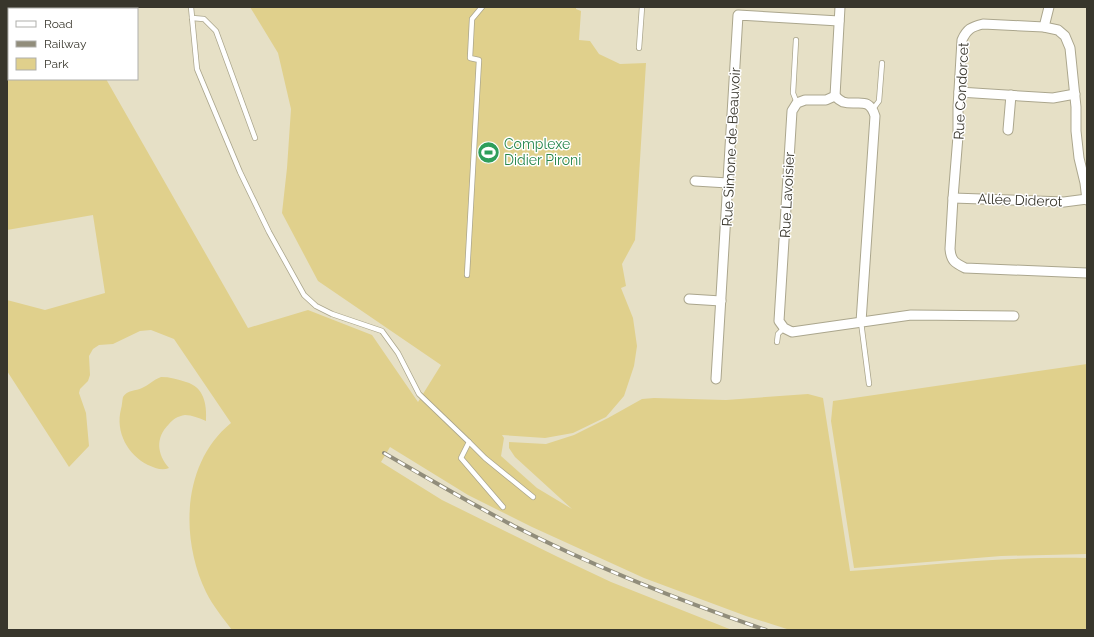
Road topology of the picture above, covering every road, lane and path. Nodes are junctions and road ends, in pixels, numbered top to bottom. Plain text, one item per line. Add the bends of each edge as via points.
1 (191, 7) edge
2 (482, 7) edge
3 (642, 7) edge
4 (840, 7) edge
5 (1049, 7) edge
6 (192, 18) junction
7 (839, 21) junction
8 (1044, 27) junction
9 (796, 40) dead end
10 (639, 48) dead end
11 (882, 63) dead end
12 (959, 92) junction
13 (1075, 94) junction
14 (1011, 95) junction
15 (835, 96) junction
16 (797, 103) junction
17 (873, 109) junction
18 (1008, 130) dead end
19 (255, 138) dead end
20 (695, 181) dead end
21 (728, 183) junction
22 (953, 198) junction
23 (1087, 200) edge
24 (1087, 274) edge
25 (467, 275) dead end
26 (689, 299) dead end
27 (721, 301) junction
28 (1014, 316) dead end
29 (861, 322) junction
30 (784, 328) junction
31 (777, 342) dead end
32 (716, 379) dead end
33 (869, 384) dead end
34 (469, 442) junction
35 (533, 497) dead end
36 (502, 507) dead end

1 - 6 lane
2 - 25 lane via 472,19 470,58 479,60
3 - 10 lane
4 - 7 street
5 - 8 street
6 - 19 lane via 204,19 216,31
6 - 34 lane via 197,69 240,172 304,295 316,306 332,314 382,331 398,353 419,394
7 - 15 street
7 - 21 street, Rue Simone de Beauvoir via 738,15
8 - 12 street, Rue Condorcet via 983,24 966,31 962,40
8 - 13 street, Rue Condorcet via 1058,30 1065,36 1070,48
9 - 16 lane via 793,93
11 - 17 lane via 879,101
12 - 14 street
12 - 22 street, Rue Condorcet
13 - 14 street via 1053,98
13 - 23 street, Rue Condorcet via 1078,151
14 - 18 street
15 - 16 street via 826,100 805,100
15 - 17 street via 843,102 865,103
16 - 30 street, Rue Lavoisier via 792,111 780,313 780,321
17 - 29 street via 875,116
20 - 21 street
21 - 27 street, Rue Simone de Beauvoir
22 - 23 street, Allée Diderot via 1064,202
22 - 24 street, Rue Condorcet via 951,257 965,268
26 - 27 street
27 - 32 street, Rue Simone de Beauvoir
28 - 29 street via 911,315
29 - 30 street via 792,332
29 - 33 lane
30 - 31 lane via 778,334
34 - 35 lane
34 - 36 lane via 461,458

